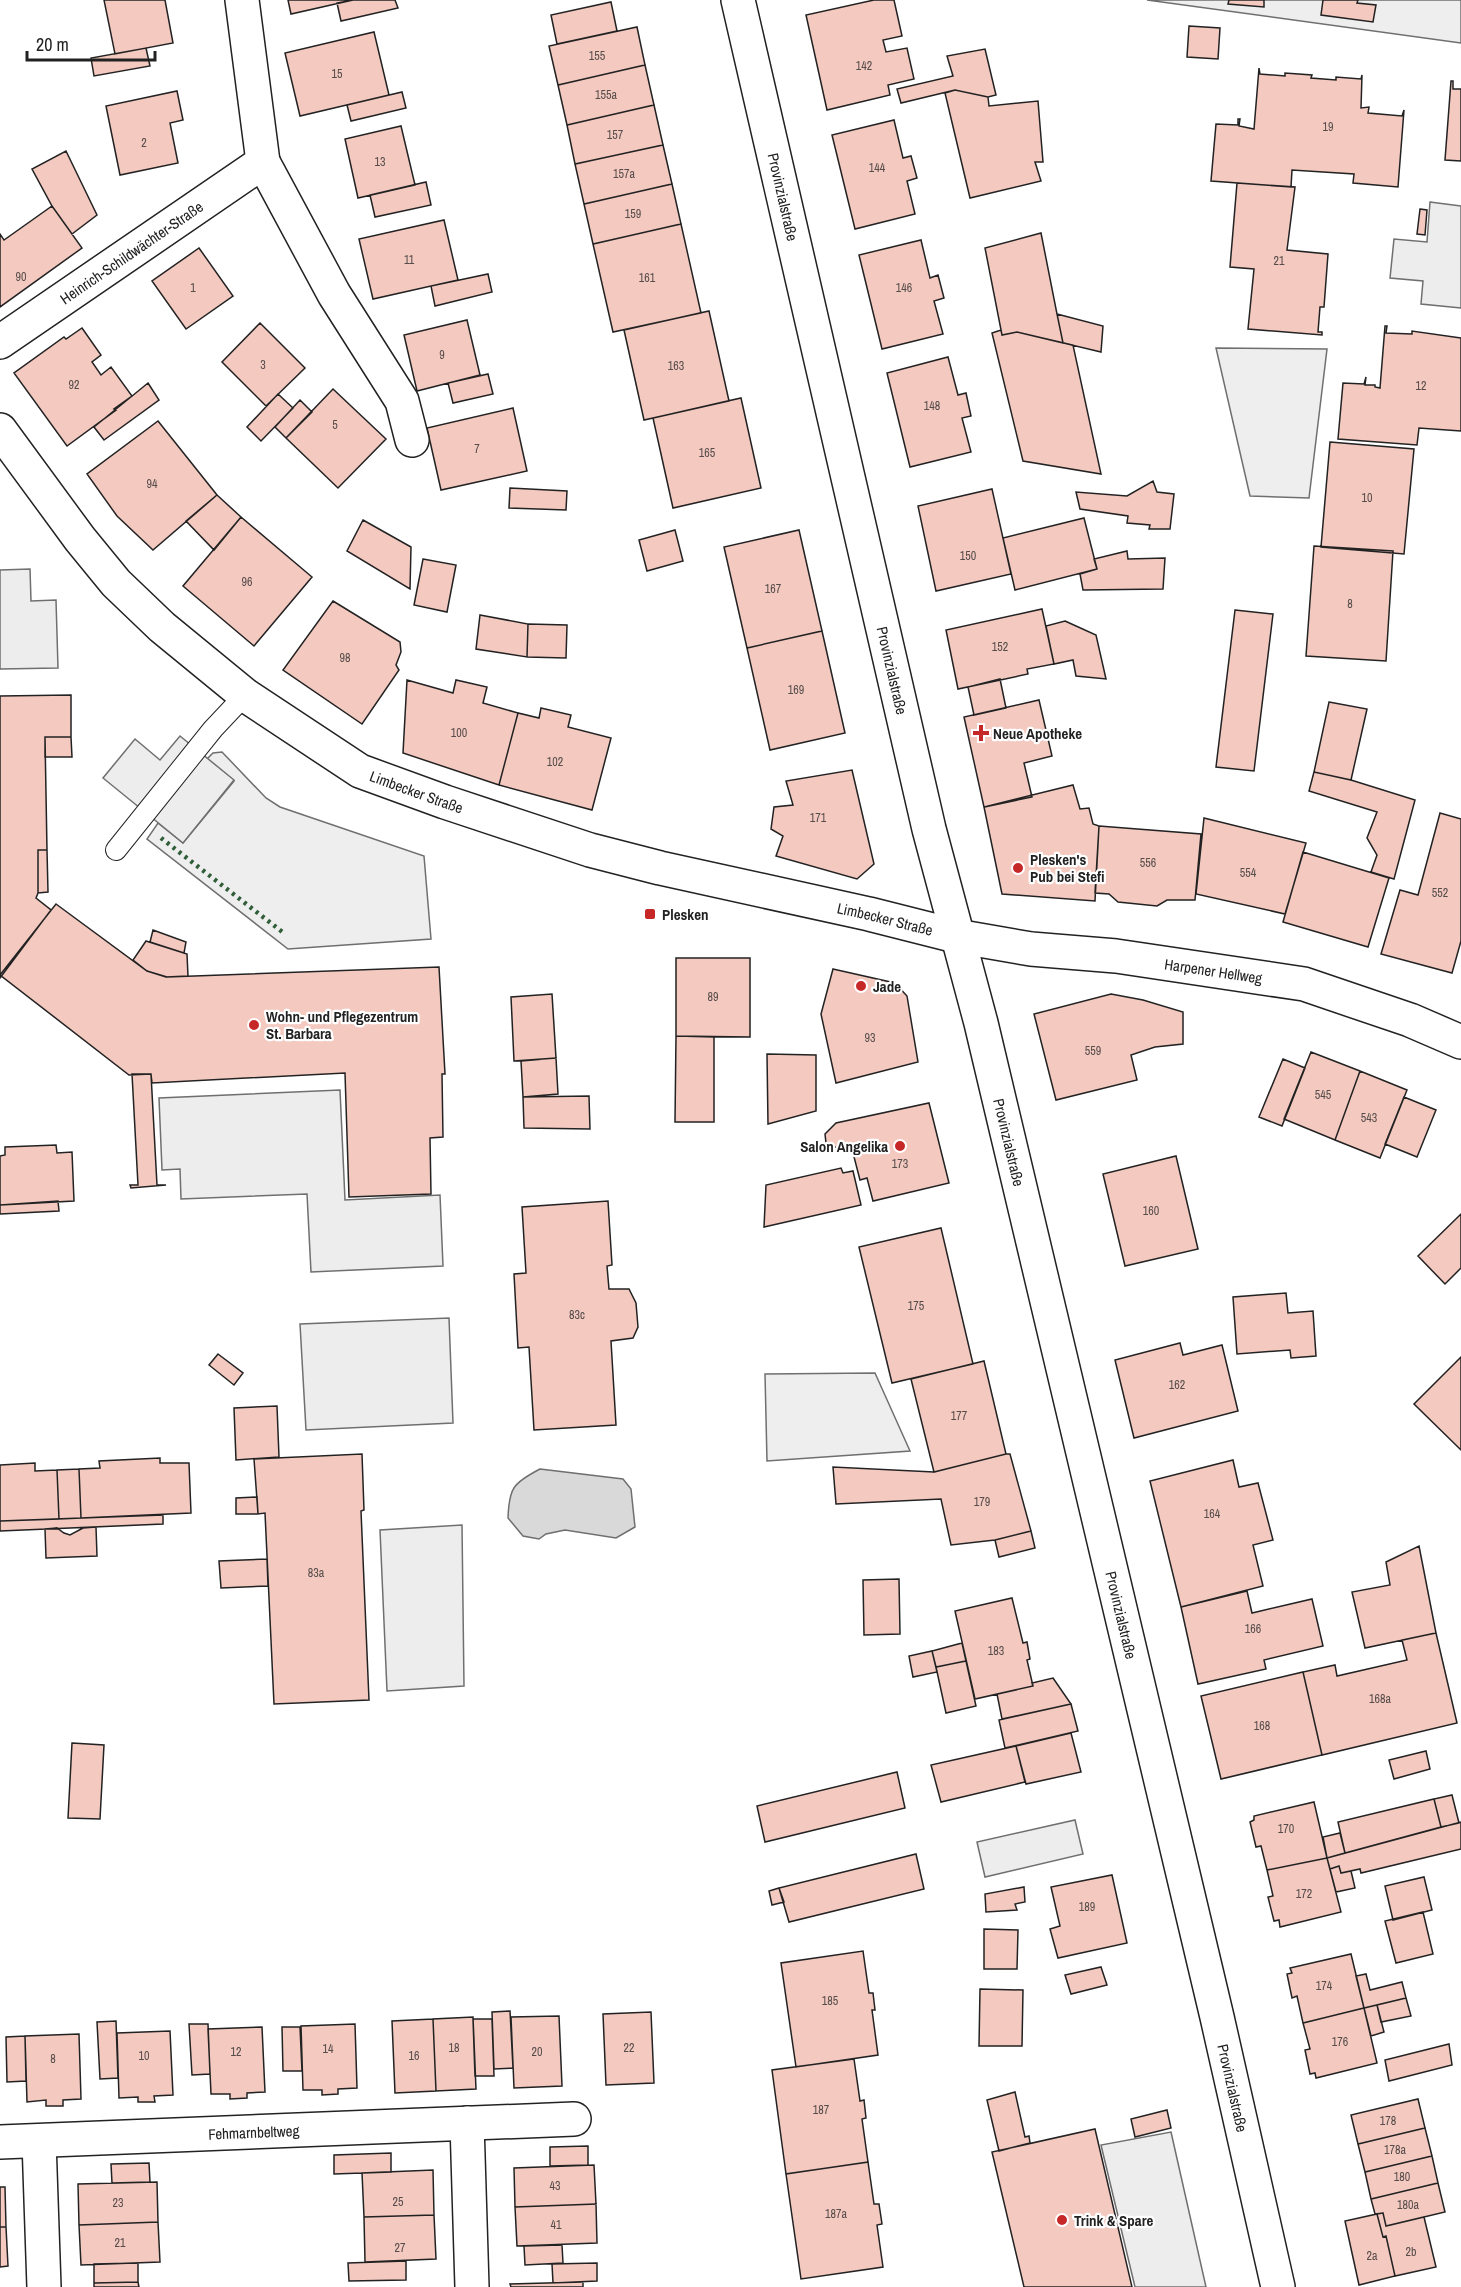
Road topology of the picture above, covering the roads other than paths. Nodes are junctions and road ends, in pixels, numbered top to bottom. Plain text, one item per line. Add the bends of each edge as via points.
1 (242, 0) edge
2 (738, 0) edge
3 (262, 162) junction
4 (0, 342) edge
5 (0, 430) edge
6 (412, 440) dead end
7 (245, 695) junction
8 (116, 850) dead end
9 (956, 936) junction
10 (1461, 1042) edge
11 (574, 2119) dead end
12 (467, 2123) junction
13 (39, 2141) junction
14 (0, 2142) edge
15 (44, 2287) edge
16 (472, 2287) edge
17 (1278, 2287) edge

1 - 3 street
2 - 9 street, Provinzialstraße
3 - 4 street, Heinrich-Schildwächter-Straße
3 - 6 street via 334,294 402,401
5 - 7 street, Limbecker Straße via 116,583 162,627
7 - 8 lane
7 - 9 street, Limbecker Straße via 360,771 445,802 590,850
9 - 10 street, Harpener Hellweg via 1304,984
9 - 17 street, Provinzialstraße via 981,1023
11 - 12 street, Fehmarnbeltweg
12 - 13 street, Fehmarnbeltweg
12 - 16 street
13 - 14 street, Fehmarnbeltweg
13 - 15 street

